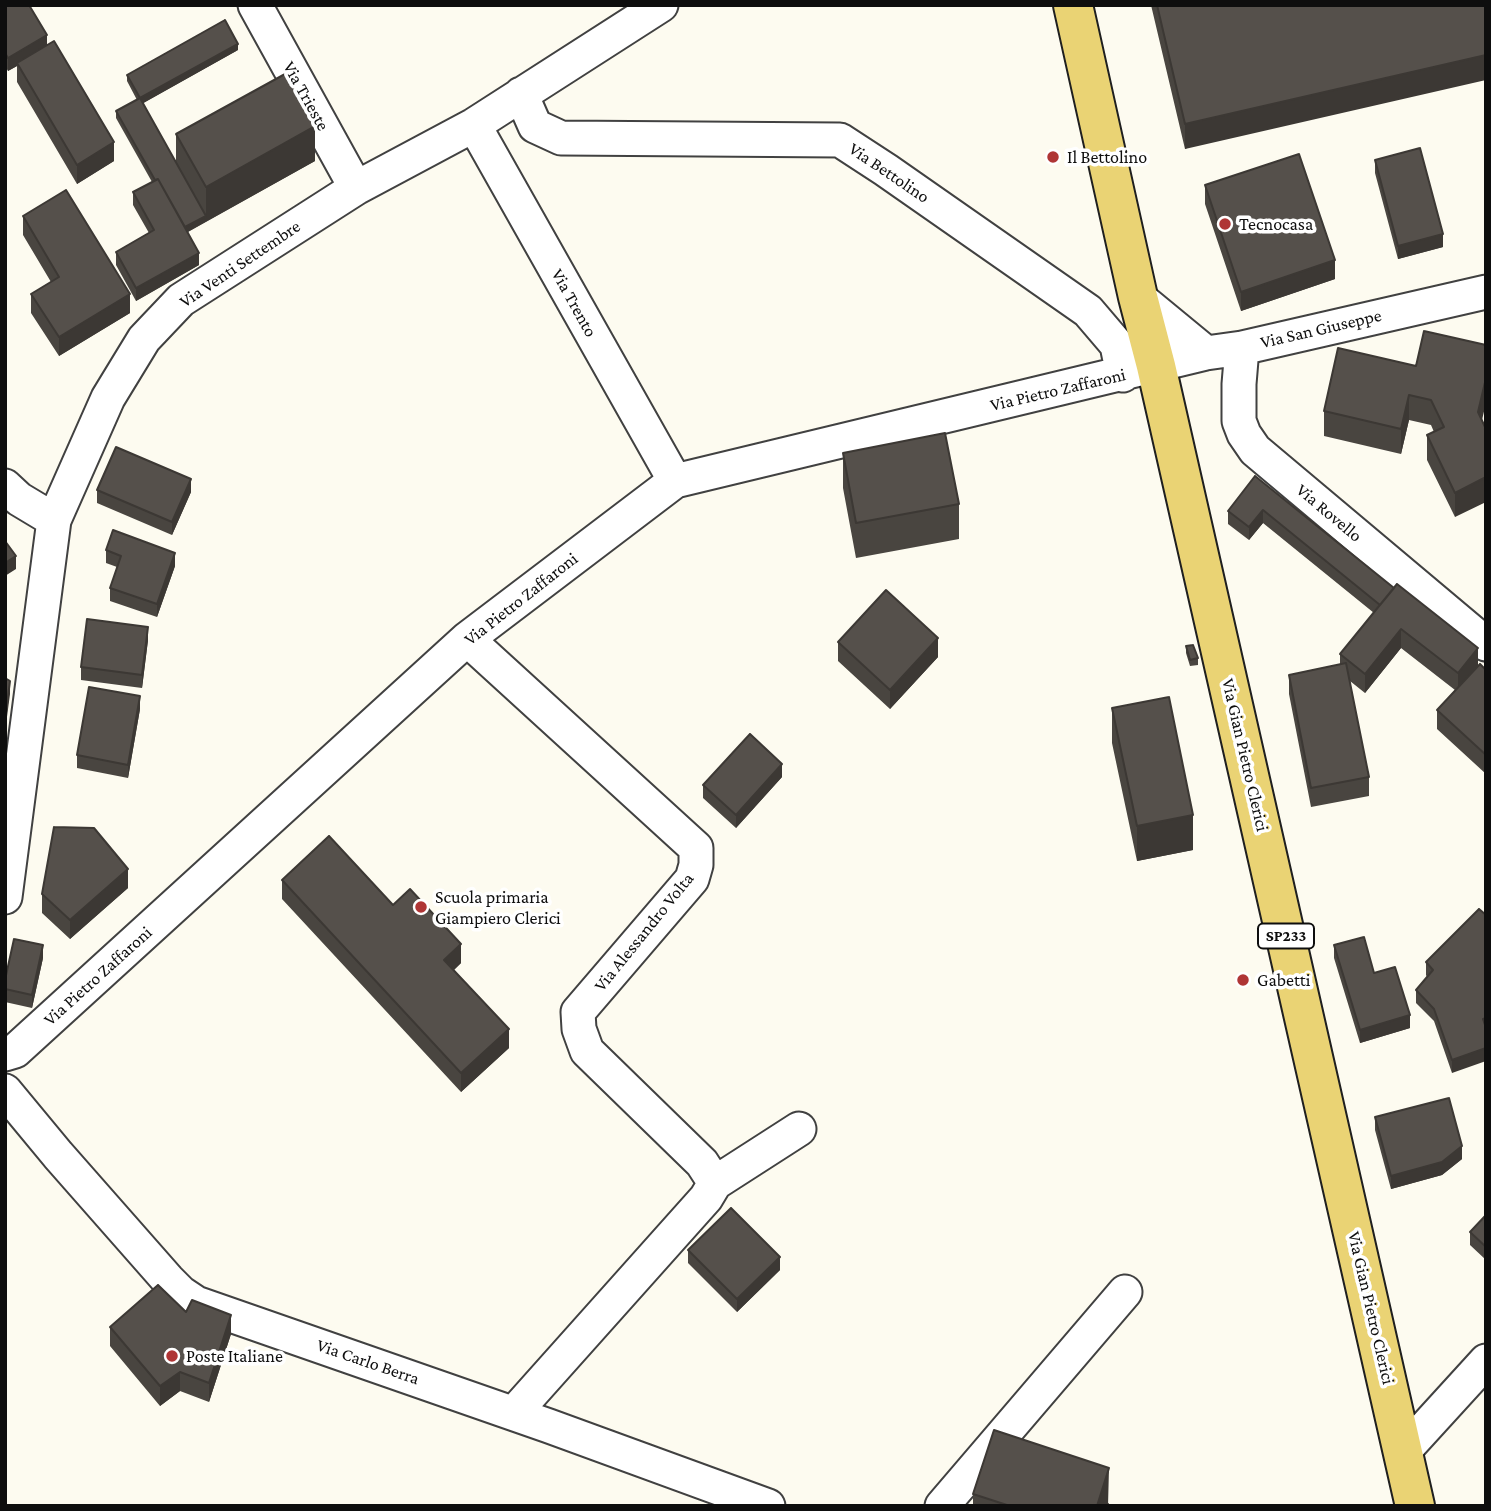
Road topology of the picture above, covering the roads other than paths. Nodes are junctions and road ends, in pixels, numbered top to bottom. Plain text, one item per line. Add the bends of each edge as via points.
1 (255, 5) edge
2 (661, 5) edge
3 (1073, 5) edge
4 (521, 94) junction
5 (474, 125) junction
6 (561, 138) junction
7 (495, 161) junction
8 (356, 187) junction
9 (1486, 292) edge
10 (1138, 297) junction
11 (1242, 348) junction
12 (1206, 354) junction
13 (1140, 370) junction
14 (675, 481) junction
15 (5, 486) edge
16 (54, 520) junction
17 (467, 639) junction
18 (1486, 645) edge
19 (5, 897) edge
20 (5, 1055) edge
21 (5, 1091) edge
22 (799, 1129) dead end
23 (715, 1183) junction
24 (1125, 1292) dead end
25 (1486, 1361) edge
26 (514, 1413) junction
27 (1403, 1452) junction
28 (768, 1506) edge
29 (942, 1506) edge
30 (1415, 1506) edge

1 - 8 street, Via Trieste
2 - 4 street, Via Venti Settembre
3 - 10 main road, Via Gian Pietro Clerici / SP233
4 - 5 street, Via Venti Settembre
4 - 6 street via 535,126
5 - 7 street, Via Trento
5 - 8 street, Via Venti Settembre
6 - 7 street, Via Bettolino via 536,140
6 - 13 street, Via Bettolino via 840,140 1088,311
7 - 14 street, Via Trento
8 - 16 street, Via Venti Settembre via 181,300 144,339 108,398
9 - 11 street, Via San Giuseppe
10 - 12 street
10 - 13 main road, Via Gian Pietro Clerici / SP233
11 - 12 street, Via San Giuseppe
11 - 18 street, Via Rovello via 1239,421 1255,450
12 - 13 street, Via San Giuseppe
13 - 14 street, Via Pietro Zaffaroni
13 - 27 main road, Via Gian Pietro Clerici / SP233
14 - 17 street, Via Pietro Zaffaroni
15 - 16 street
16 - 19 street, Via Venti Settembre
17 - 20 street, Via Pietro Zaffaroni via 25,1042
17 - 23 street, Via Alessandro Volta via 695,848 692,879 578,1012 579,1029 587,1051 702,1163
21 - 26 street, Via Carlo Berra via 169,1280 196,1303
22 - 23 street
23 - 26 street
24 - 29 street
25 - 27 street
26 - 28 street, Via Carlo Berra
27 - 30 main road, Via Gian Pietro Clerici / SP233

